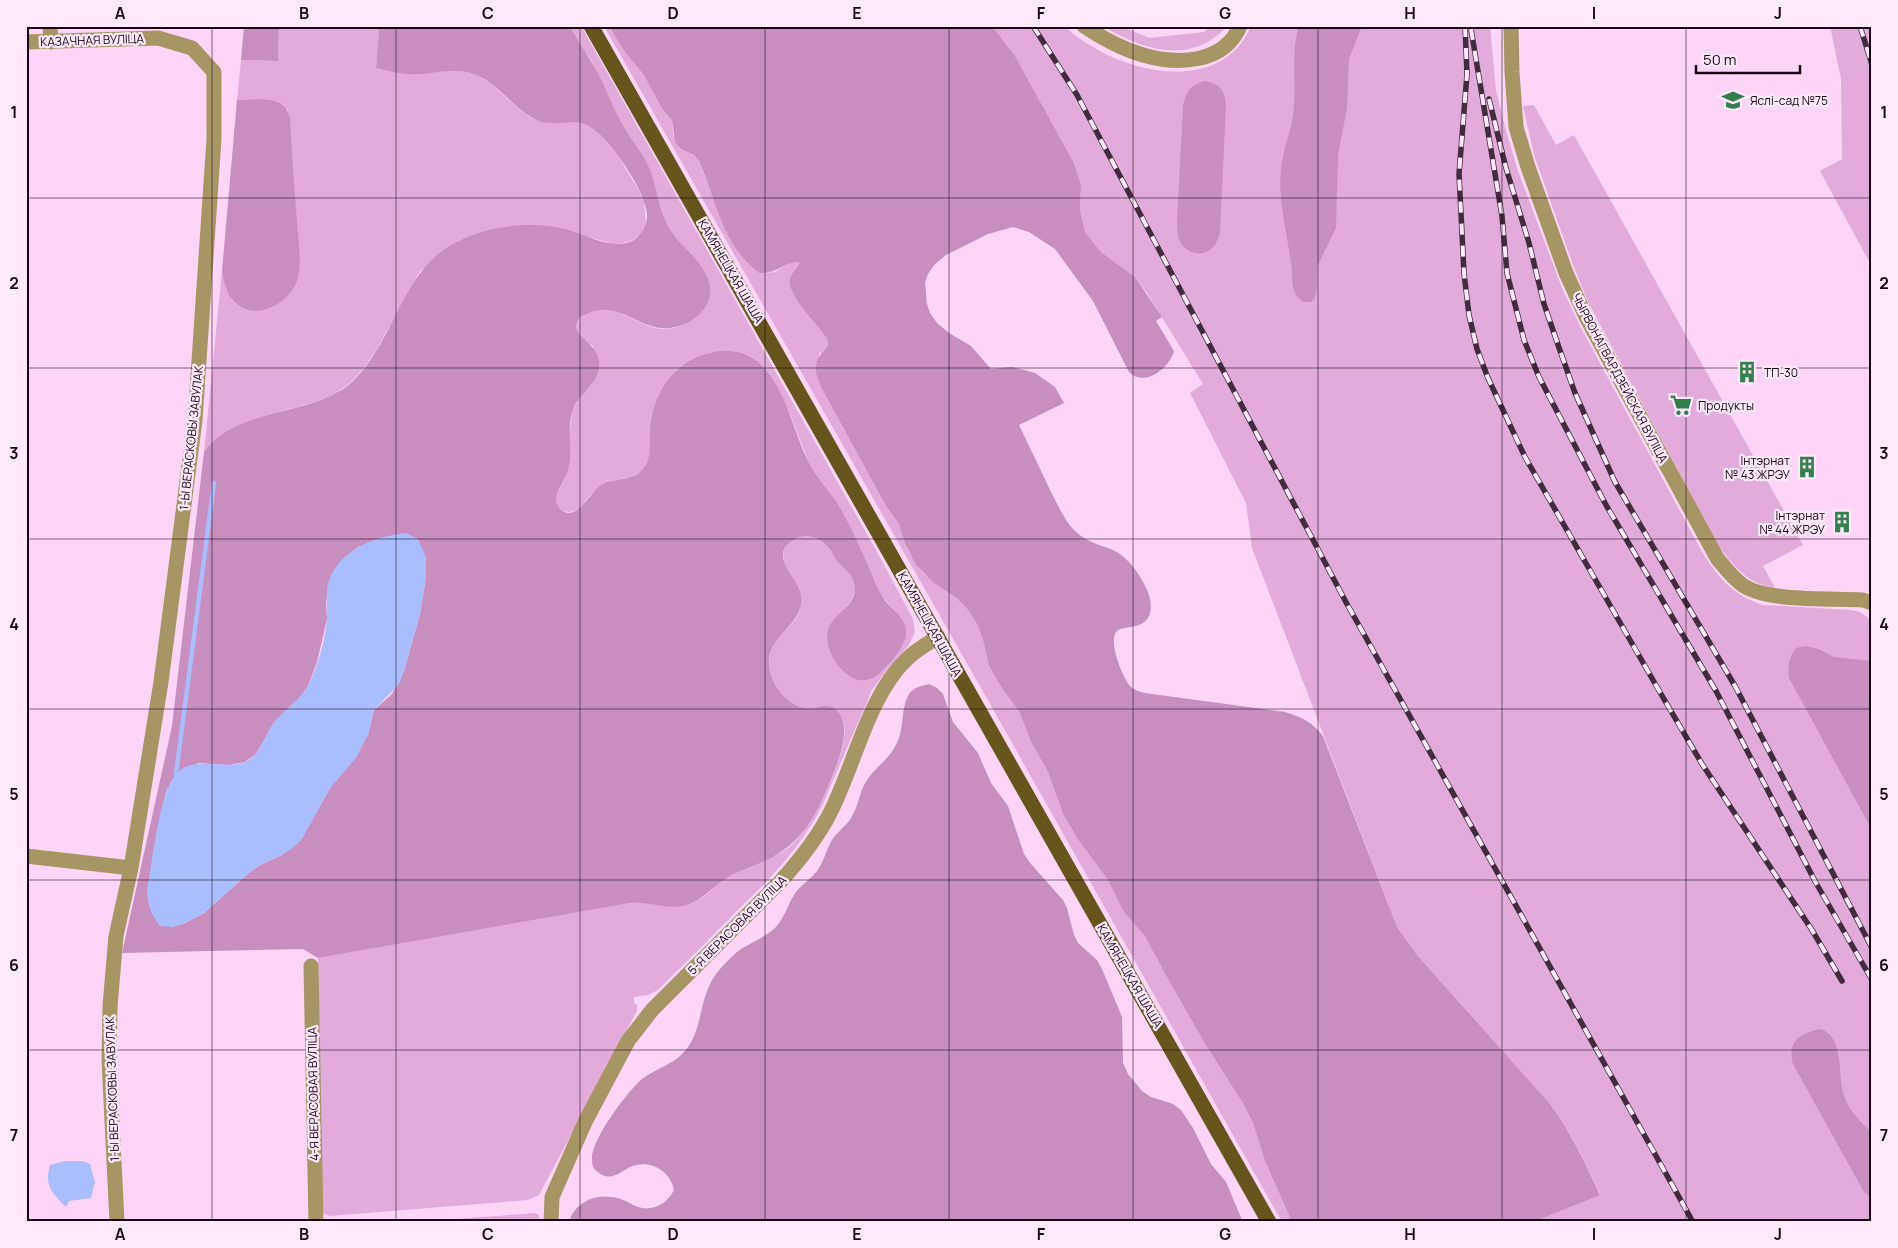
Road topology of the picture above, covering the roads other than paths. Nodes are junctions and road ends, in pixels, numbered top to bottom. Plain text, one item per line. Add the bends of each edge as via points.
1 (592, 26) edge
2 (1084, 26) edge
3 (1240, 26) edge
4 (1511, 26) edge
5 (50, 34) edge
6 (158, 38) joint
7 (26, 42) edge
8 (1872, 603) edge
9 (938, 638) junction
10 (26, 856) edge
11 (131, 868) junction
12 (311, 966) dead end
13 (117, 1222) edge
14 (316, 1222) edge
15 (551, 1222) edge
16 (1269, 1222) edge

1 - 9 main road, КАМЯНЕЦКАЯ ШАША
2 - 3 street via 1134,52 1178,61 1209,56 1223,49
4 - 8 street, ЧЫРВОНАГВАРДЗЕЙСКАЯ ВУЛІЦА via 1516,127 1566,273 1586,317 1718,558 1735,579 1757,592
5 - 6 street, КАЗАЧНАЯ ВУЛІЦА
5 - 7 street, КАЗАЧНАЯ ВУЛІЦА
6 - 11 street, 1-Ы ВЕРАСКОВЫ ЗАВУЛАК via 192,48 214,72 214,139 195,420 161,682
9 - 15 street, 5-Я ВЕРАСОВАЯ ВУЛІЦА via 906,660 885,685 830,814 800,861 652,1010 634,1033 594,1104 561,1174 552,1197
9 - 16 main road, КАМЯНЕЦКАЯ ШАША
10 - 11 street
11 - 13 street, 1-Ы ВЕРАСКОВЫ ЗАВУЛАК via 116,936 110,1006 109,1060
12 - 14 street, 4-Я ВЕРАСОВАЯ ВУЛІЦА

